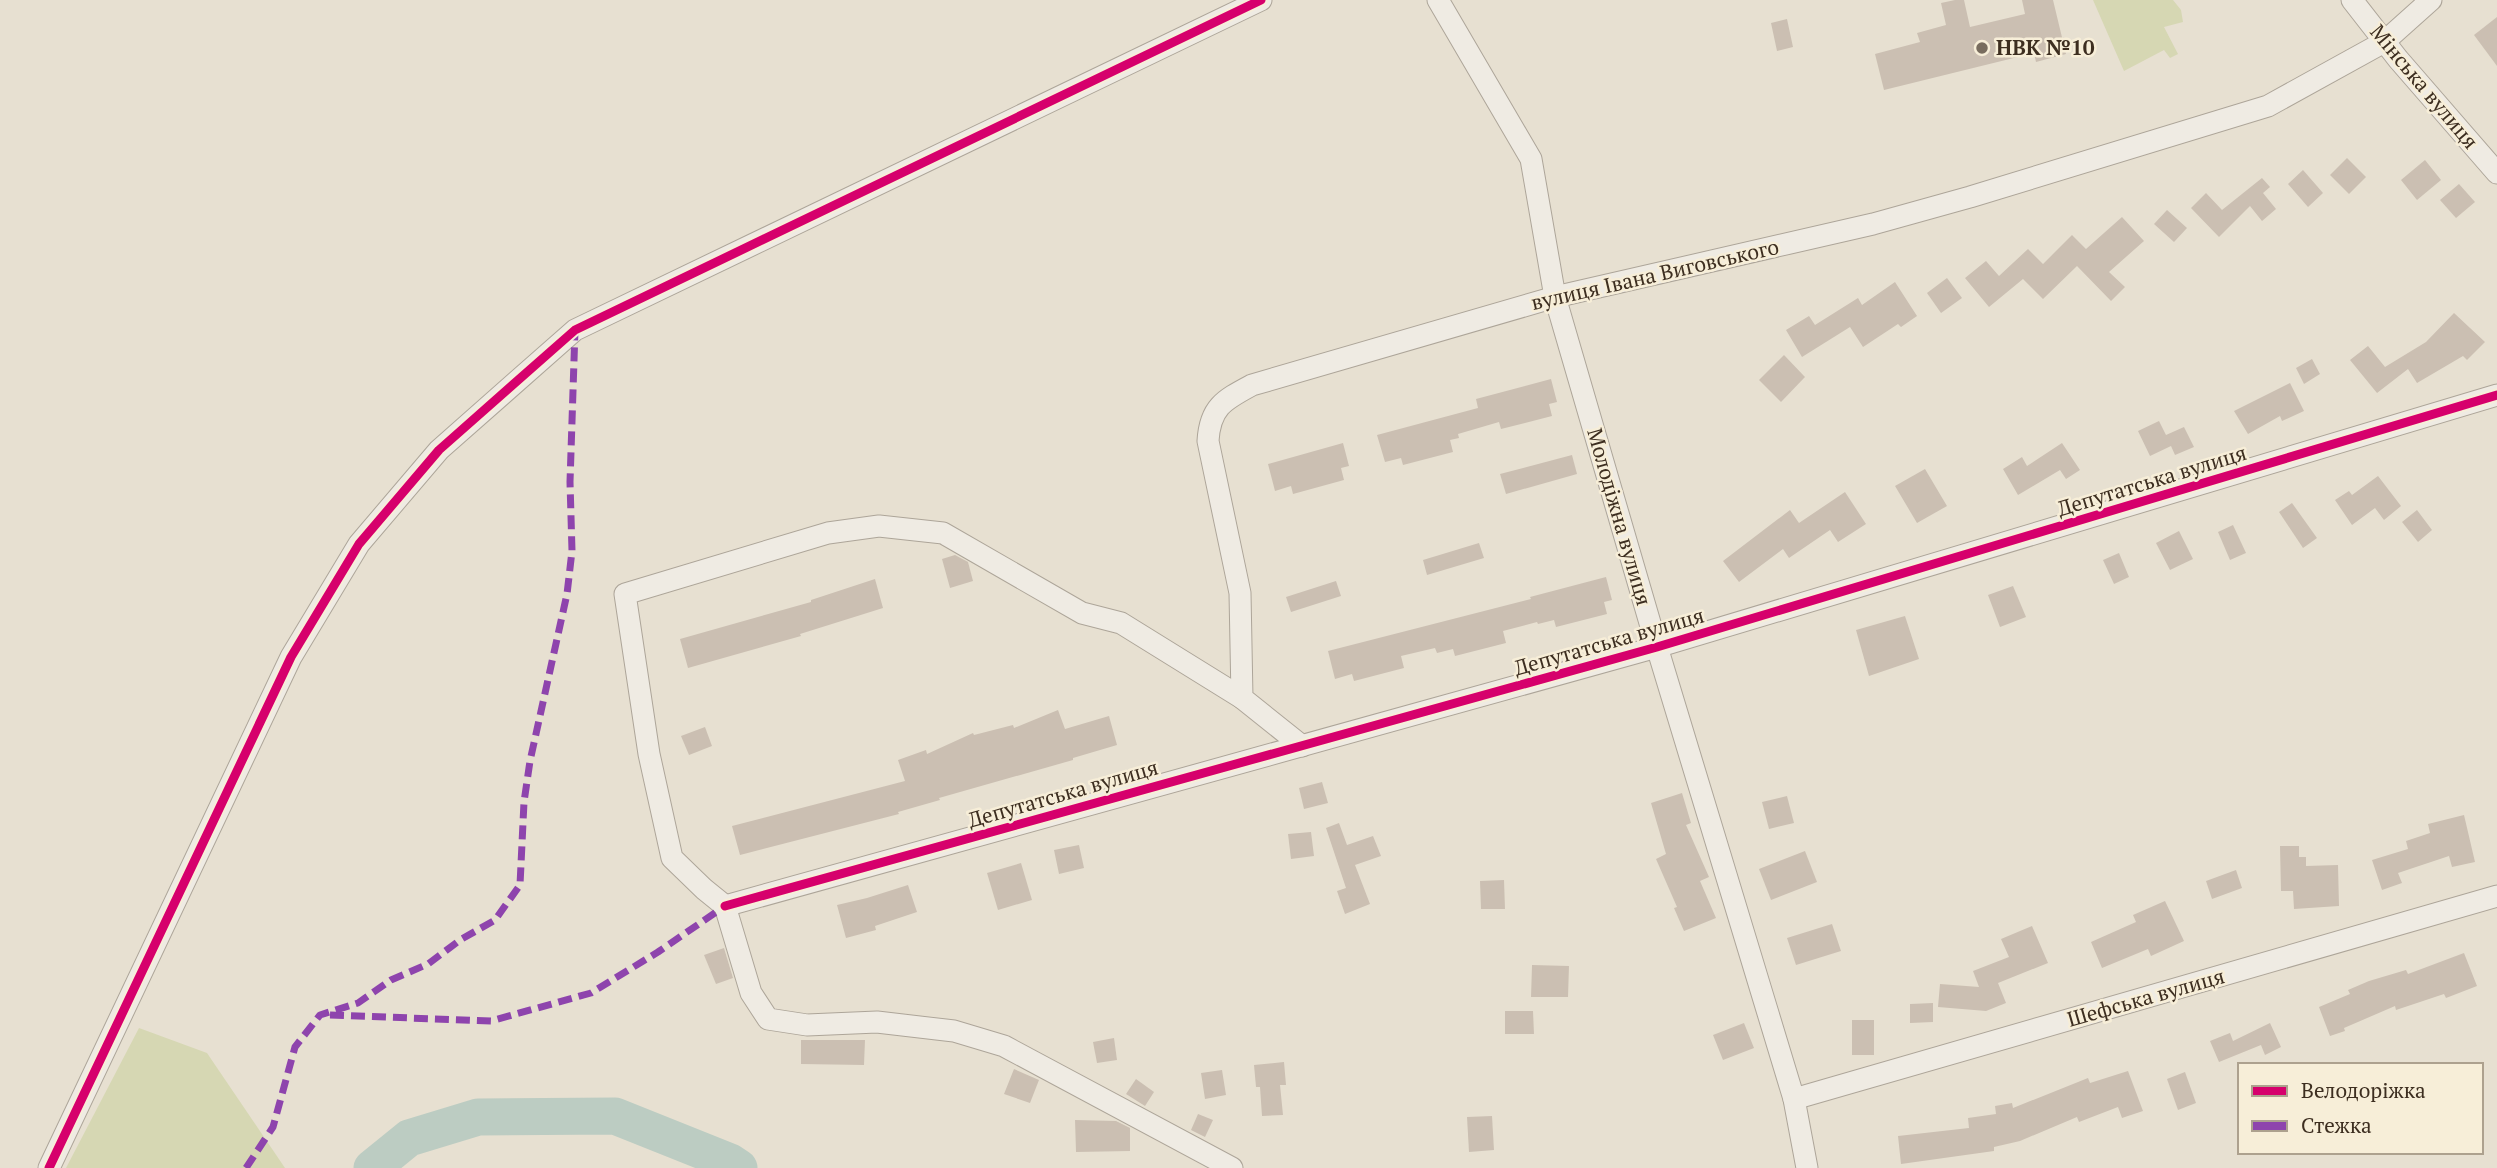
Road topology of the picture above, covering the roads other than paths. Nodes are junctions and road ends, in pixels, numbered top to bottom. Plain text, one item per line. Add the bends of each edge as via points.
1 (1261, 0) edge
2 (1438, 0) edge
3 (2352, 0) edge
4 (2431, 0) edge
5 (2384, 42) junction
6 (2497, 173) edge
7 (1555, 297) junction
8 (2497, 396) edge
9 (1657, 648) junction
10 (1241, 698) junction
11 (1302, 746) junction
12 (2497, 897) edge
13 (725, 905) junction
14 (1794, 1099) junction
15 (49, 1168) edge
16 (1232, 1168) edge
17 (1807, 1168) edge

1 - 15 street via 575,330 439,450 359,544 291,657
2 - 7 street, Молодіжна вулиця via 1531,159
3 - 5 street, Мінська вулиця
4 - 5 street, вулиця Івана Виговського
5 - 6 street, Мінська вулиця
5 - 7 street, вулиця Івана Виговського via 2268,106 1873,223
7 - 9 street, Молодіжна вулиця
7 - 10 street, вулиця Івана Виговського via 1252,385 1226,399 1209,421 1208,441 1240,593
8 - 9 street, Депутатська вулиця
9 - 11 street, Депутатська вулиця
9 - 14 street, Молодіжна вулиця
10 - 11 street
10 - 13 street via 1121,624 1082,612 943,533 879,526 828,533 625,594 649,754 672,858
11 - 13 street, Депутатська вулиця
12 - 14 street, Шефська вулиця
13 - 16 street via 751,993 768,1019 807,1025 877,1022 954,1031 1004,1046
14 - 17 street, Молодіжна вулиця

